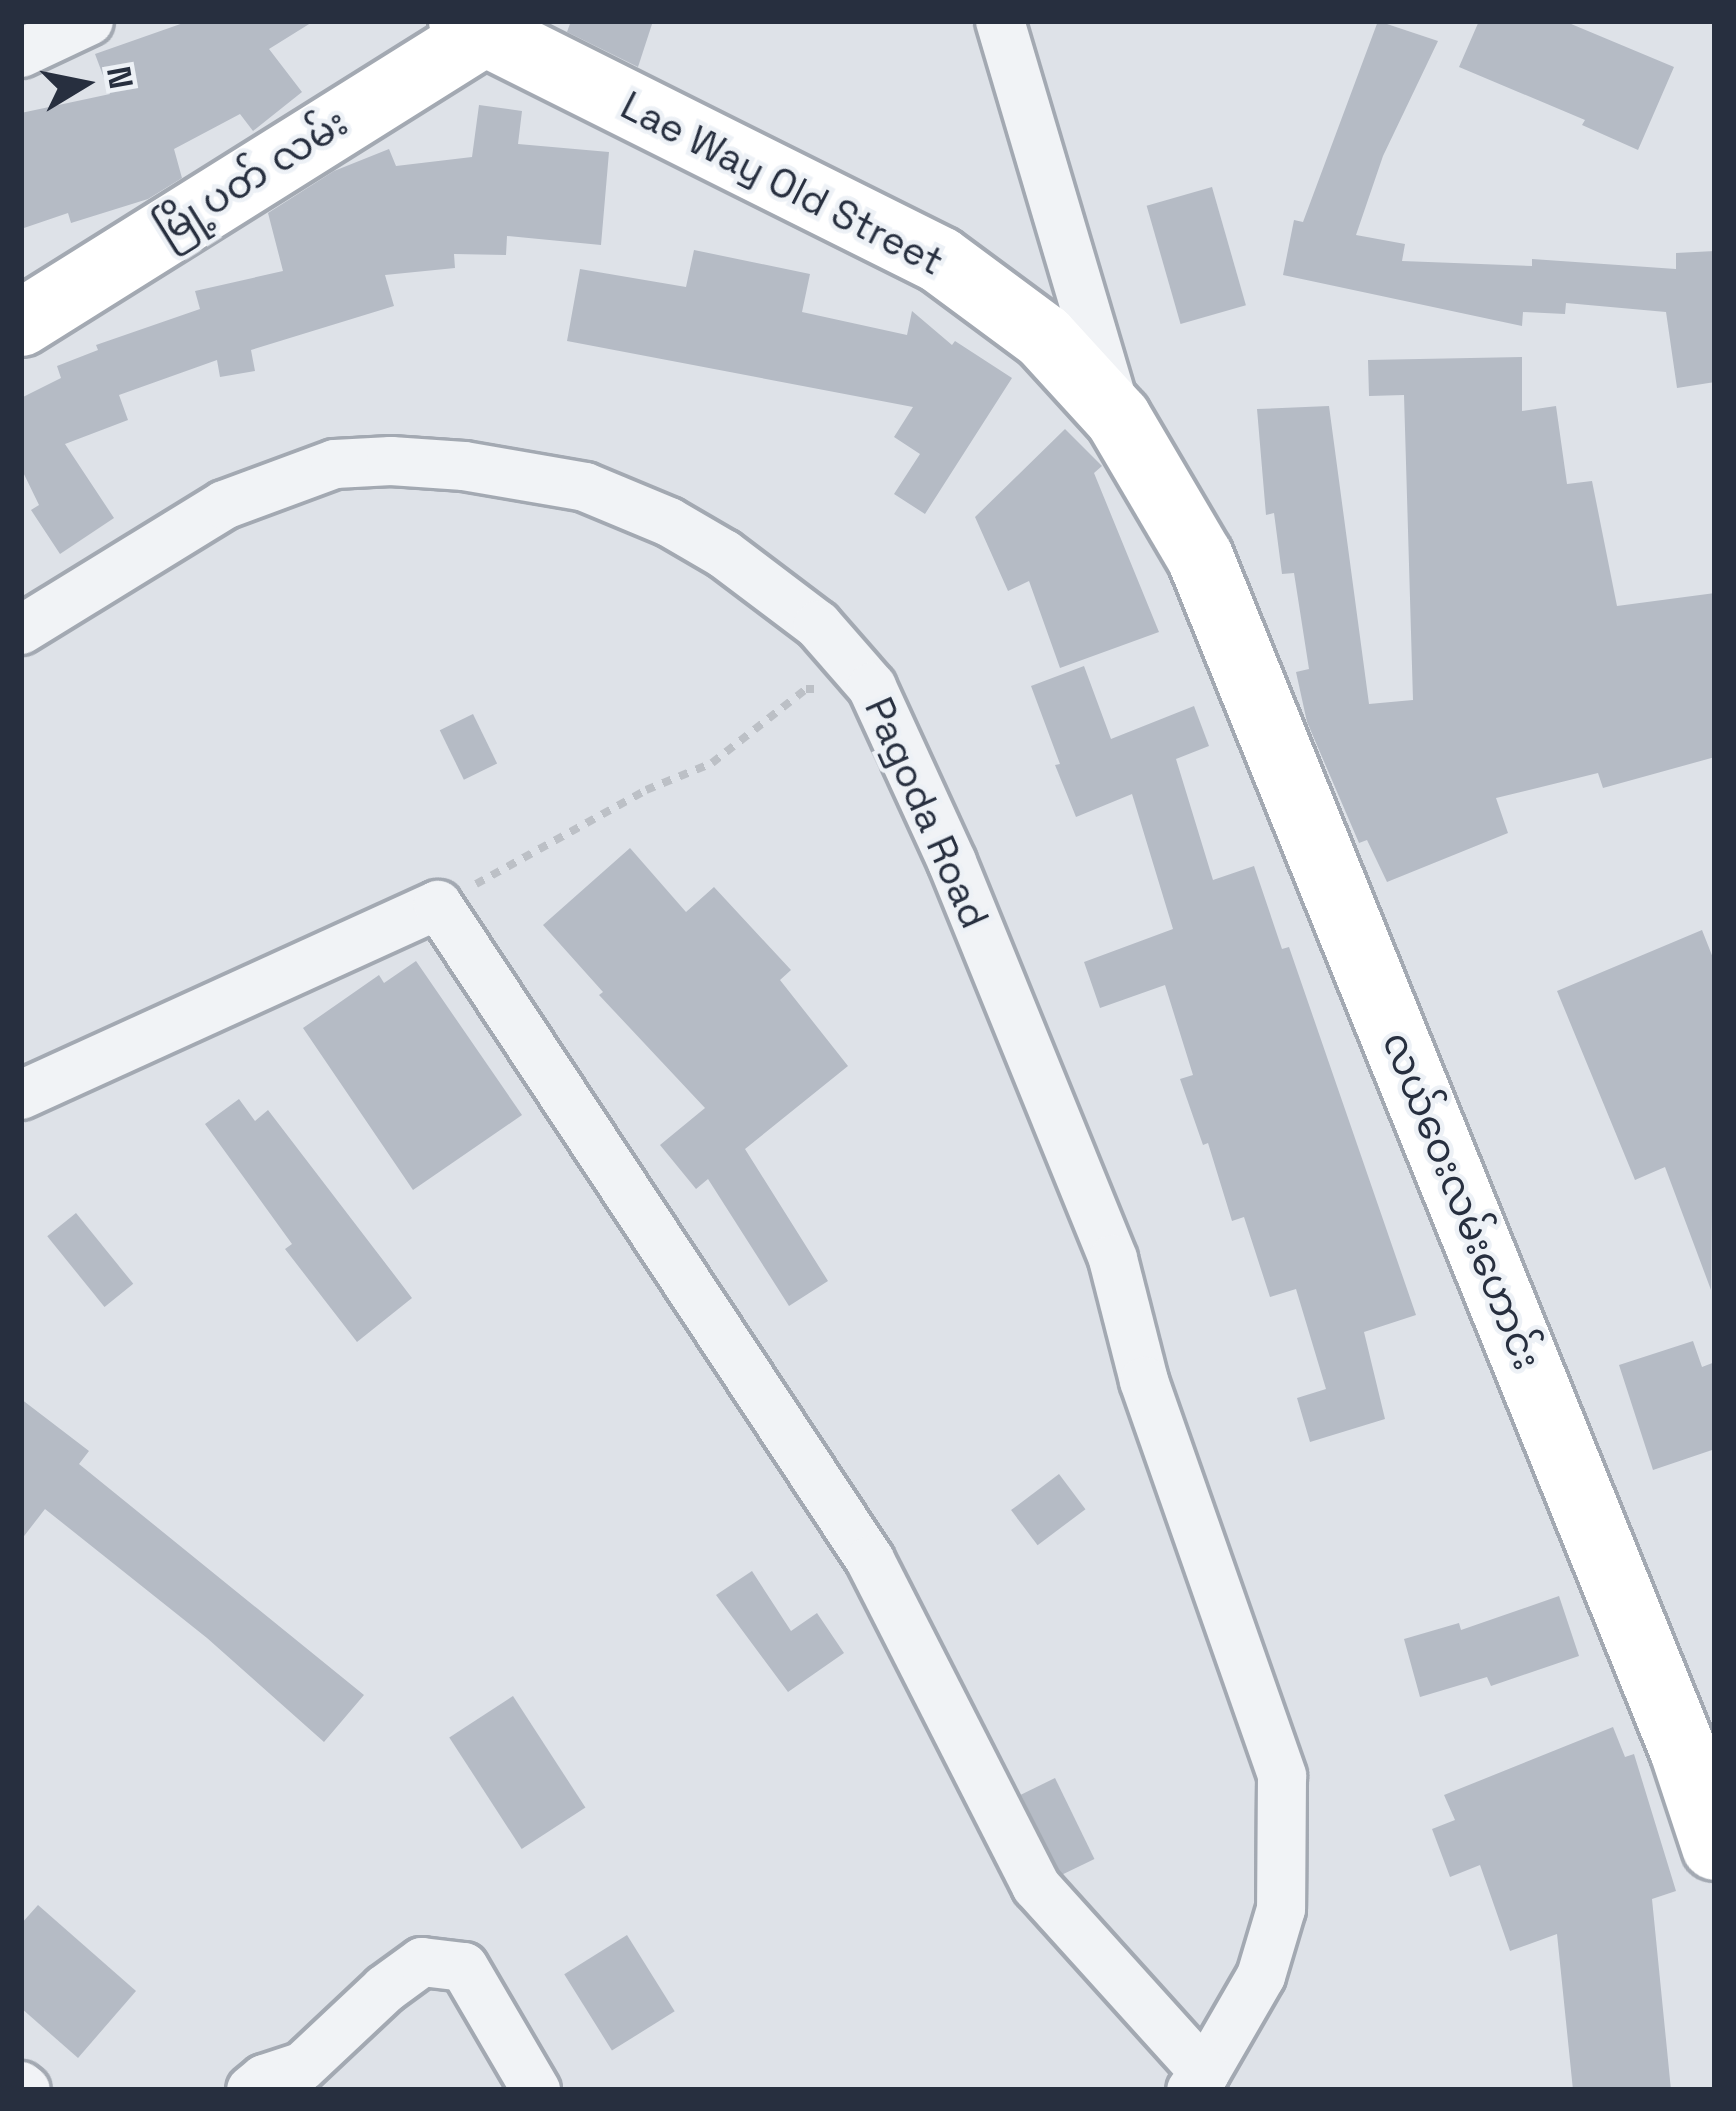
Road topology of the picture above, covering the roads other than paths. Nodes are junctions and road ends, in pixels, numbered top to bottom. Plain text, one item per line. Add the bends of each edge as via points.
1 (89, 21) edge
2 (1000, 21) edge
3 (473, 27) edge
4 (21, 52) edge
5 (21, 323) edge
6 (1118, 418) junction
7 (1200, 557) joint
8 (21, 630) edge
9 (21, 1095) edge
10 (1715, 1847) edge
11 (1198, 2082) edge
12 (251, 2090) edge
13 (536, 2090) edge

1 - 4 street
2 - 6 street
3 - 5 street, မြို့ပတ် လမ်း
3 - 6 street, Lae Way Old Street via 940,260 1044,337
6 - 7 street, Lae Way Old Street
7 - 10 street, လယ်ဝေးလမ်းဟောင်း via 1675,1728
8 - 11 street, Pagoda Road via 224,505 335,464 428,464 585,487 669,522 818,625 872,688 952,862 1113,1259 1144,1382 1282,1776 1281,1909 1261,1976
9 - 11 street via 438,905 870,1560 1036,1886
12 - 13 street via 302,2066 422,1962 464,1966

